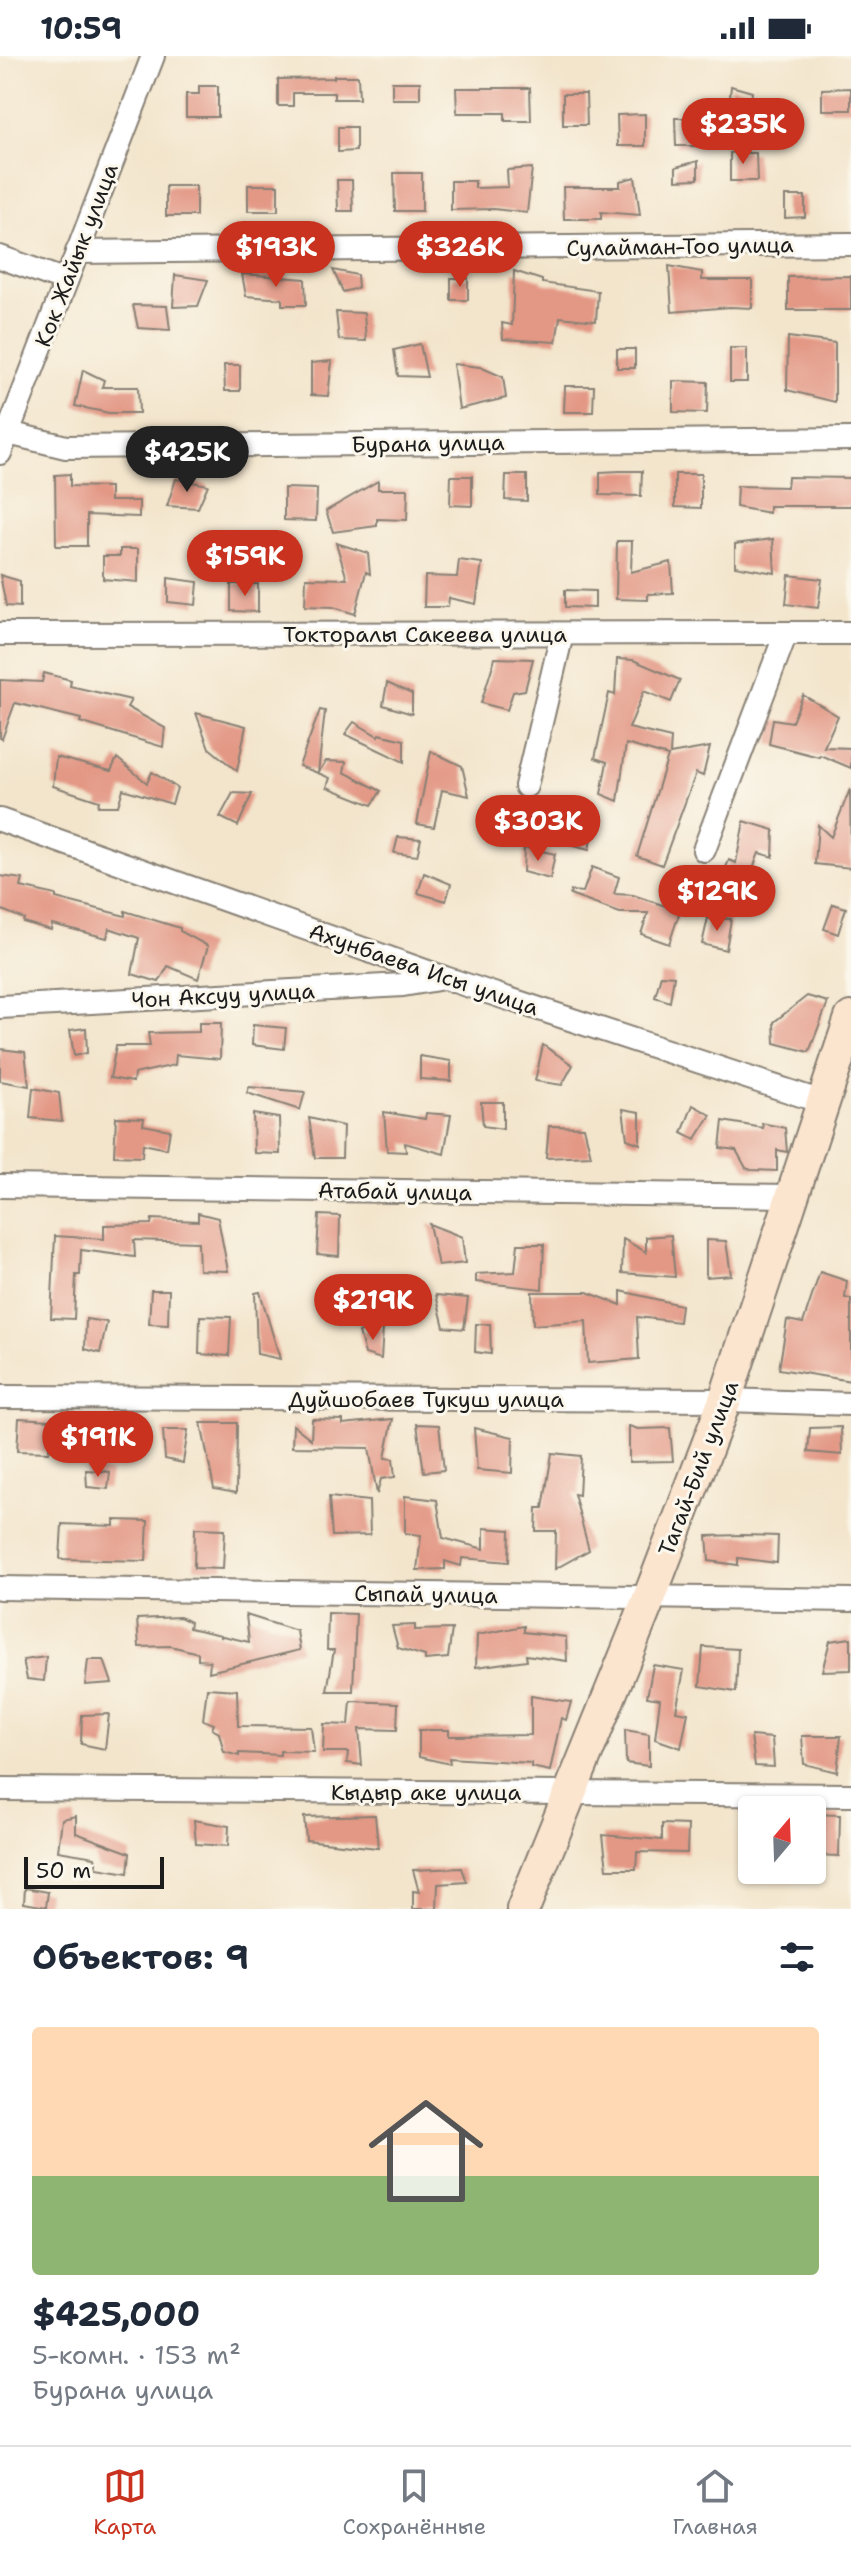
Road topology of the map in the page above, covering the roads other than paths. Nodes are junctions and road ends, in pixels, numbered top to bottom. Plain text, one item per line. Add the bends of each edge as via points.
1 (153, 56) edge
2 (851, 244) edge
3 (77, 252) junction
4 (0, 257) edge
5 (66, 281) junction
6 (851, 439) edge
7 (2, 440) edge
8 (786, 633) junction
9 (851, 633) edge
10 (0, 634) edge
11 (562, 634) junction
12 (526, 786) dead end
13 (0, 820) edge
14 (704, 850) dead end
15 (445, 978) junction
16 (0, 1007) edge
17 (851, 1018) edge
18 (837, 1107) edge
19 (0, 1186) edge
20 (790, 1196) junction
21 (0, 1397) edge
22 (725, 1400) junction
23 (851, 1404) edge
24 (0, 1588) edge
25 (650, 1596) junction
26 (851, 1600) edge
27 (0, 1789) edge
28 (569, 1793) junction
29 (851, 1795) edge
30 (523, 1909) edge

1 - 3 street, Кок Жайык улица
2 - 3 street, Сулайман-Тоо улица
3 - 5 street, Кок Жайык улица
4 - 5 street
5 - 7 street, Кок Жайык улица
6 - 7 street, Бурана улица via 66,447
8 - 9 street, Токторалы Сакеева улица
8 - 11 street, Токторалы Сакеева улица
8 - 14 street
10 - 11 street, Токторалы Сакеева улица
11 - 12 street
13 - 15 street, Ахунбаева Исы улица
15 - 16 street, Чон Аксуу улица via 403,985
15 - 18 street, Ахунбаева Исы улица
17 - 18 street, Тагай-Бий улица
18 - 20 street, Тагай-Бий улица
19 - 20 street, Атабай улица
20 - 22 street, Тагай-Бий улица
21 - 22 street, Дуйшобаев Тукуш улица
22 - 23 street, Дуйшобаев Тукуш улица
22 - 25 street, Тагай-Бий улица
24 - 25 street, Сыпай улица
25 - 26 street, Сыпай улица
25 - 28 street, Тагай-Бий улица
27 - 28 street, Кыдыр аке улица
28 - 29 street, Кыдыр аке улица
28 - 30 street, Тагай-Бий улица

